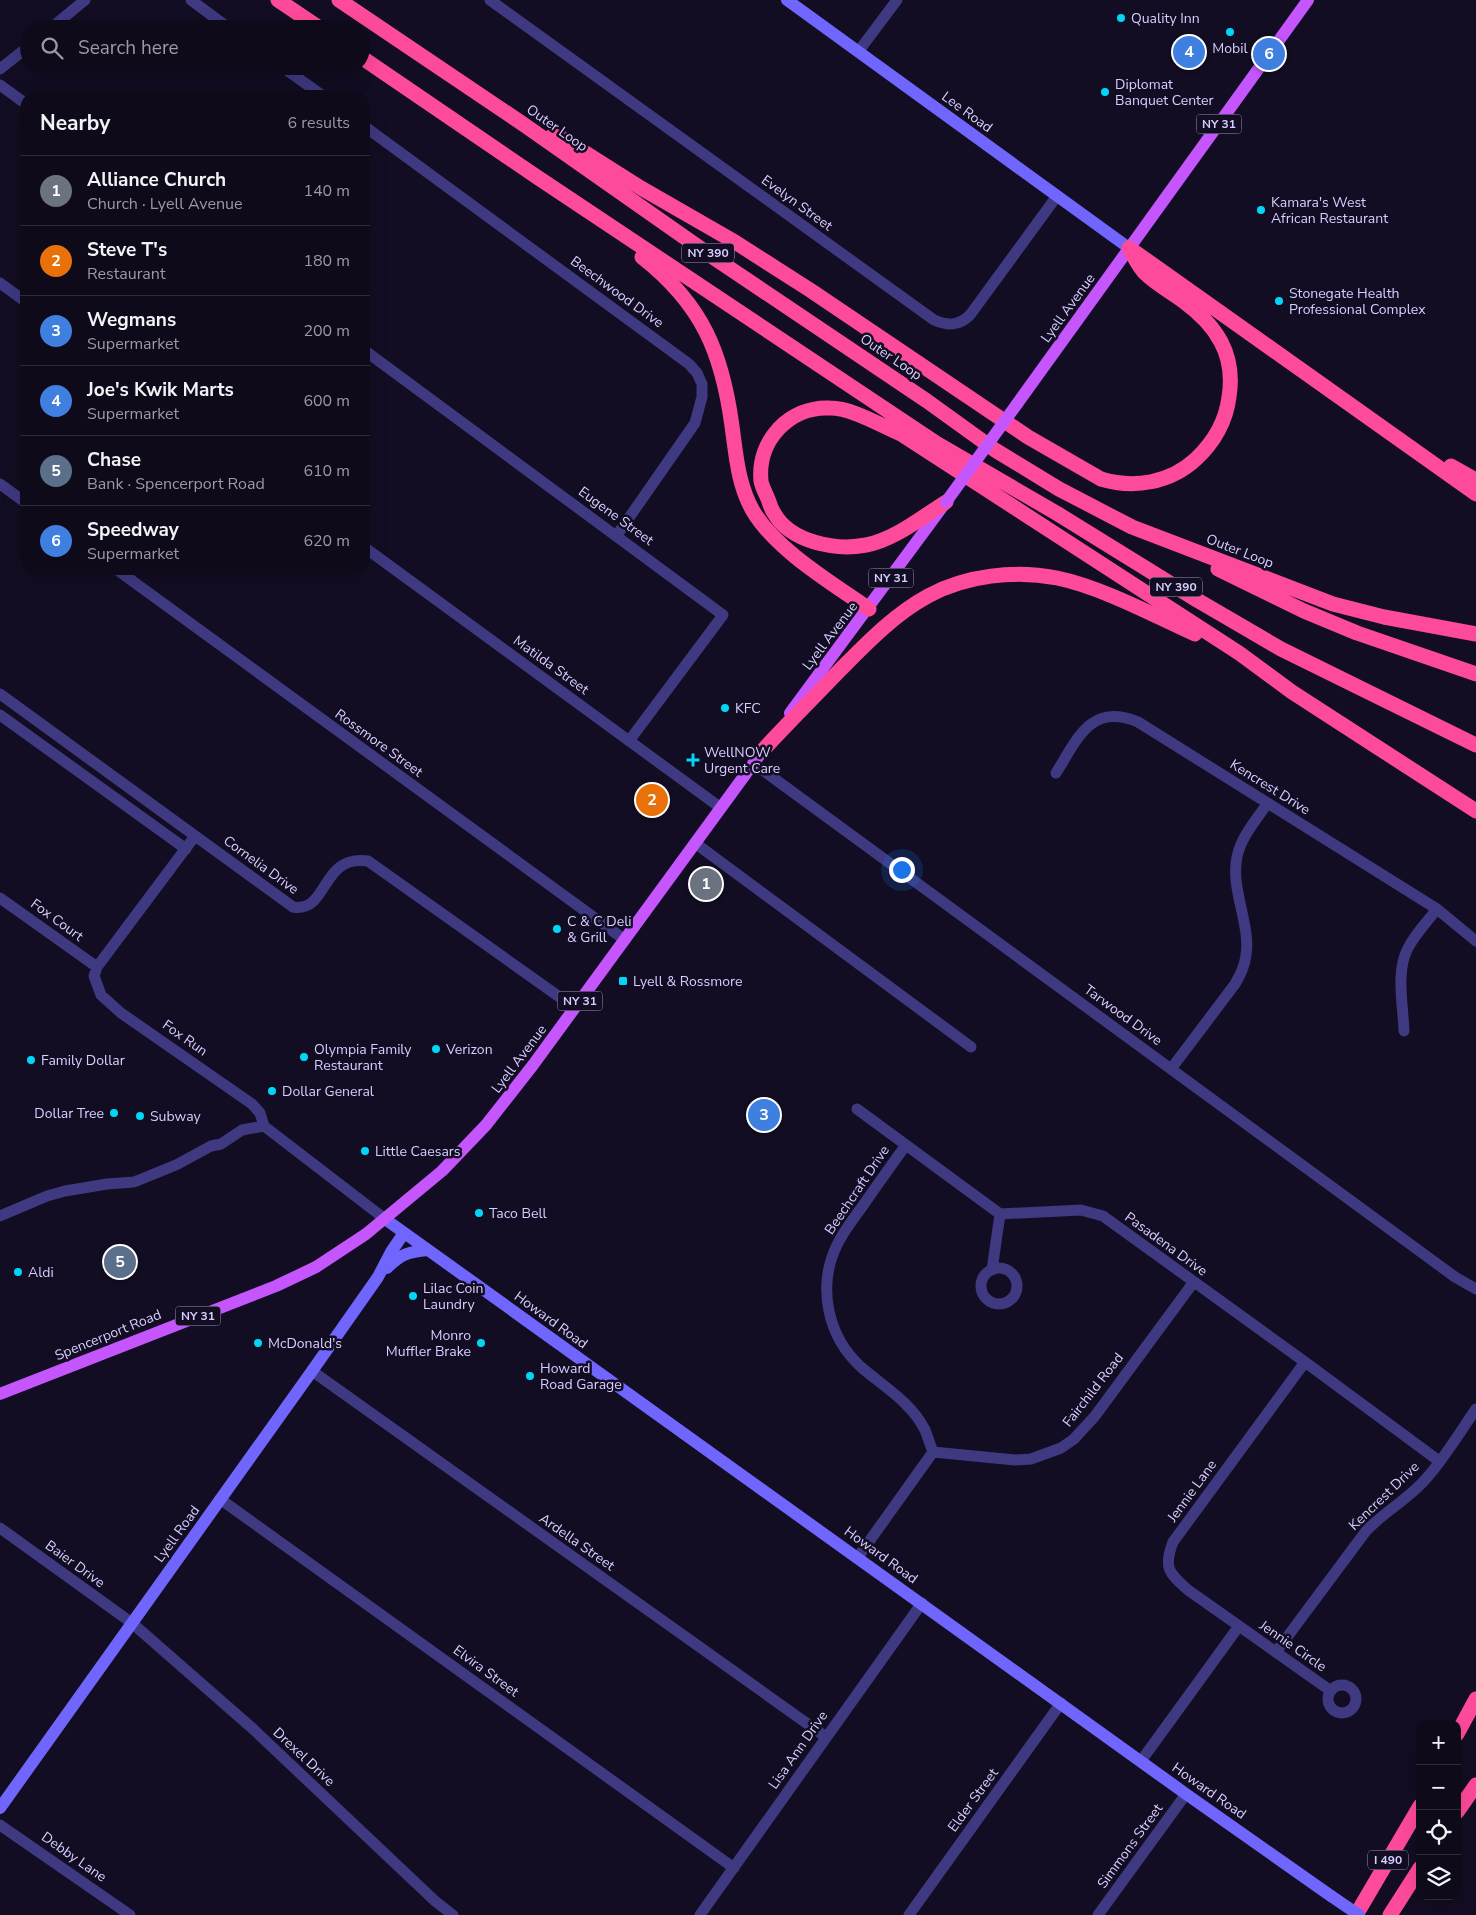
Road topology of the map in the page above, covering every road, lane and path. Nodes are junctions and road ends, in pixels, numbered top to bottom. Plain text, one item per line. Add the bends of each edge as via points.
1 (85, 0) edge
2 (191, 0) edge
3 (278, 0) edge
4 (339, 0) edge
5 (490, 0) edge
6 (787, 0) edge
7 (897, 0) edge
8 (1308, 0) edge
9 (61, 20) edge
10 (218, 20) edge
11 (307, 20) edge
12 (369, 20) edge
13 (370, 21) edge
14 (858, 52) junction
15 (20, 53) edge
16 (370, 62) edge
17 (0, 70) edge
18 (294, 75) edge
19 (0, 85) edge
20 (314, 90) edge
21 (20, 100) edge
22 (524, 124) junction
23 (370, 130) edge
24 (537, 177) junction
25 (1057, 196) junction
26 (1130, 248) junction
27 (0, 283) edge
28 (20, 298) edge
29 (370, 354) edge
30 (886, 409) junction
31 (1391, 433) junction
32 (901, 434) junction
33 (1476, 480) edge
34 (0, 484) edge
35 (1476, 494) edge
36 (20, 499) edge
37 (946, 502) junction
38 (1132, 527) junction
39 (617, 535) junction
40 (370, 552) edge
41 (124, 575) edge
42 (869, 608) junction
43 (1476, 632) edge
44 (1239, 653) junction
45 (1476, 674) edge
46 (0, 694) edge
47 (1, 717) edge
48 (629, 741) junction
49 (1476, 745) edge
50 (764, 749) junction
51 (753, 763) junction
52 (1056, 773) dead end
53 (1267, 804) junction
54 (720, 808) junction
55 (1473, 808) edge
56 (195, 836) junction
57 (695, 843) junction
58 (186, 849) junction
59 (0, 898) edge
60 (1437, 908) junction
61 (625, 940) junction
62 (1476, 941) edge
63 (97, 967) junction
64 (575, 1008) junction
65 (1404, 1031) dead end
66 (971, 1046) dead end
67 (1171, 1069) junction
68 (857, 1110) dead end
69 (264, 1126) junction
70 (906, 1145) junction
71 (1000, 1214) junction
72 (0, 1216) edge
73 (385, 1219) junction
74 (404, 1233) junction
75 (428, 1250) junction
76 (992, 1270) dead end
77 (378, 1277) junction
78 (1193, 1283) junction
79 (1476, 1289) edge
80 (1305, 1362) junction
81 (312, 1371) junction
82 (0, 1394) edge
83 (1476, 1409) edge
84 (933, 1452) junction
85 (1438, 1461) junction
86 (220, 1499) junction
87 (0, 1528) edge
88 (858, 1557) junction
89 (922, 1603) junction
90 (132, 1623) junction
91 (1239, 1626) junction
92 (1276, 1652) junction
93 (1330, 1691) dead end
94 (1476, 1699) edge
95 (1061, 1704) junction
96 (1461, 1727) edge
97 (826, 1737) junction
98 (1141, 1761) junction
99 (1476, 1785) edge
100 (1186, 1794) junction
101 (0, 1808) edge
102 (1418, 1810) edge
103 (1458, 1810) edge
104 (0, 1824) edge
105 (734, 1868) junction
106 (1416, 1874) edge
107 (130, 1915) edge
108 (453, 1915) edge
109 (700, 1915) edge
110 (909, 1915) edge
111 (1098, 1915) edge
112 (1357, 1915) edge
113 (1390, 1915) edge

1 - 9 street
2 - 10 street
3 - 11 highway
4 - 12 highway, Outer Loop / NY 390
5 - 25 street, Evelyn Street via 934,320 944,324 957,324 970,315
6 - 14 main road, Lee Road
7 - 14 street
8 - 26 main road, Lyell Avenue / NY 31
13 - 22 highway, Outer Loop / NY 390
14 - 25 main road, Lee Road
15 - 17 street
16 - 24 highway, NY 390
18 - 20 street
19 - 21 street
22 - 26 highway via 562,138 735,242 1028,437 1089,473 1112,482 1132,484 1173,475 1205,450 1218,433 1228,410 1231,383 1227,355 1218,334 1185,302 1144,273
22 - 38 highway, Outer Loop / NY 390 via 995,450 1059,489
23 - 39 street, Beechwood Drive via 681,358 697,373 702,384 702,397 695,423
24 - 30 highway, NY 390
24 - 42 highway via 655,268 692,309 709,336 722,370 743,490 753,510 763,525 790,551
25 - 26 main road, Lee Road
26 - 31 highway
26 - 37 main road, Lyell Avenue / NY 31, bridge
27 - 28 street
29 - 39 street, Eugene Street
30 - 32 highway
30 - 49 highway, NY 390 via 936,443 1281,649
31 - 33 highway
31 - 35 highway
32 - 37 highway via 831,407 807,410 786,422 770,437 763,459 761,482 774,514 799,536 816,543 866,546 890,538
32 - 44 highway
34 - 36 street
37 - 42 main road, Lyell Avenue / NY 31
38 - 43 highway, Outer Loop / NY 390 via 1333,604 1384,617
38 - 45 highway via 1304,611
39 - 48 street, Eugene Street via 723,615
40 - 48 street, Matilda Street
41 - 61 street, Rossmore Street
42 - 50 main road, Lyell Avenue / NY 31
44 - 50 highway via 1094,589 1058,578 1013,575 968,581 927,597 874,636
44 - 55 highway via 1292,692
46 - 56 street, Cornelia Drive
47 - 58 street
48 - 54 street, Matilda Street
50 - 51 main road, Lyell Avenue / NY 31
51 - 54 main road, Lyell Avenue / NY 31
51 - 67 street, Tarwood Drive
52 - 53 street, Kencrest Drive via 1081,732 1104,717 1124,717 1138,722
53 - 60 street, Kencrest Drive
53 - 67 street via 1242,842 1235,866 1247,954 1243,969
54 - 57 main road, Lyell Avenue / NY 31
56 - 58 street
56 - 64 street, Cornelia Drive via 293,907 302,909 310,906 342,865 350,861 368,861
57 - 61 main road, Lyell Avenue / NY 31
57 - 66 street
58 - 63 street
59 - 63 street, Fox Court
60 - 62 street, Kencrest Drive
60 - 65 street via 1408,948 1402,964 1400,982
61 - 64 main road, Lyell Avenue / NY 31
63 - 69 street, Fox Run via 94,976 101,995 121,1013 252,1104 260,1113
64 - 73 main road, Lyell Avenue / NY 31 via 486,1125 442,1171
67 - 79 street, Tarwood Drive via 1455,1277
68 - 70 street
69 - 72 street via 242,1130 221,1144 134,1182 65,1191
69 - 73 street, Fox Run
70 - 71 street
70 - 84 street, Beechcraft Drive via 837,1245 827,1280 827,1298 831,1322 840,1342 858,1364 915,1414
71 - 76 street
71 - 78 street, Pasadena Drive via 1091,1211 1103,1216
73 - 74 main road, Howard Road
73 - 82 main road, Spencerport Road / NY 31 via 316,1267 284,1282
74 - 75 main road, Howard Road
74 - 77 main road, Lyell Road
75 - 77 main road, Lyell Road via 398,1257
75 - 88 main road, Howard Road
77 - 81 main road, Lyell Road
78 - 80 street, Pasadena Drive
78 - 84 street, Fairchild Road via 1095,1416 1061,1448 1031,1459 1015,1460
80 - 85 street, Pasadena Drive
80 - 91 street, Jennie Lane via 1173,1542 1167,1557 1168,1567 1175,1578
81 - 86 main road, Lyell Road
81 - 97 street, Ardella Street
83 - 85 street, Kencrest Drive
84 - 88 street
85 - 92 street, Kencrest Drive via 1424,1482 1366,1530
86 - 90 main road, Lyell Road
86 - 105 street, Elvira Street
87 - 90 street, Baier Drive
88 - 89 main road, Howard Road
89 - 95 main road, Howard Road
89 - 97 street, Lisa Ann Drive
90 - 101 main road, Lyell Road
90 - 108 street, Drexel Drive via 252,1728
91 - 92 street, Jennie Circle
91 - 98 street
92 - 93 street, Jennie Circle
94 - 96 highway
95 - 98 main road, Howard Road
95 - 110 street, Elder Street
97 - 105 street, Lisa Ann Drive
98 - 100 main road, Howard Road
99 - 103 highway
100 - 111 street, Simmons Street
100 - 112 main road, Howard Road, bridge
102 - 112 highway, I 490
104 - 107 street, Debby Lane
105 - 109 street, Lisa Ann Drive
106 - 113 highway, I 490

